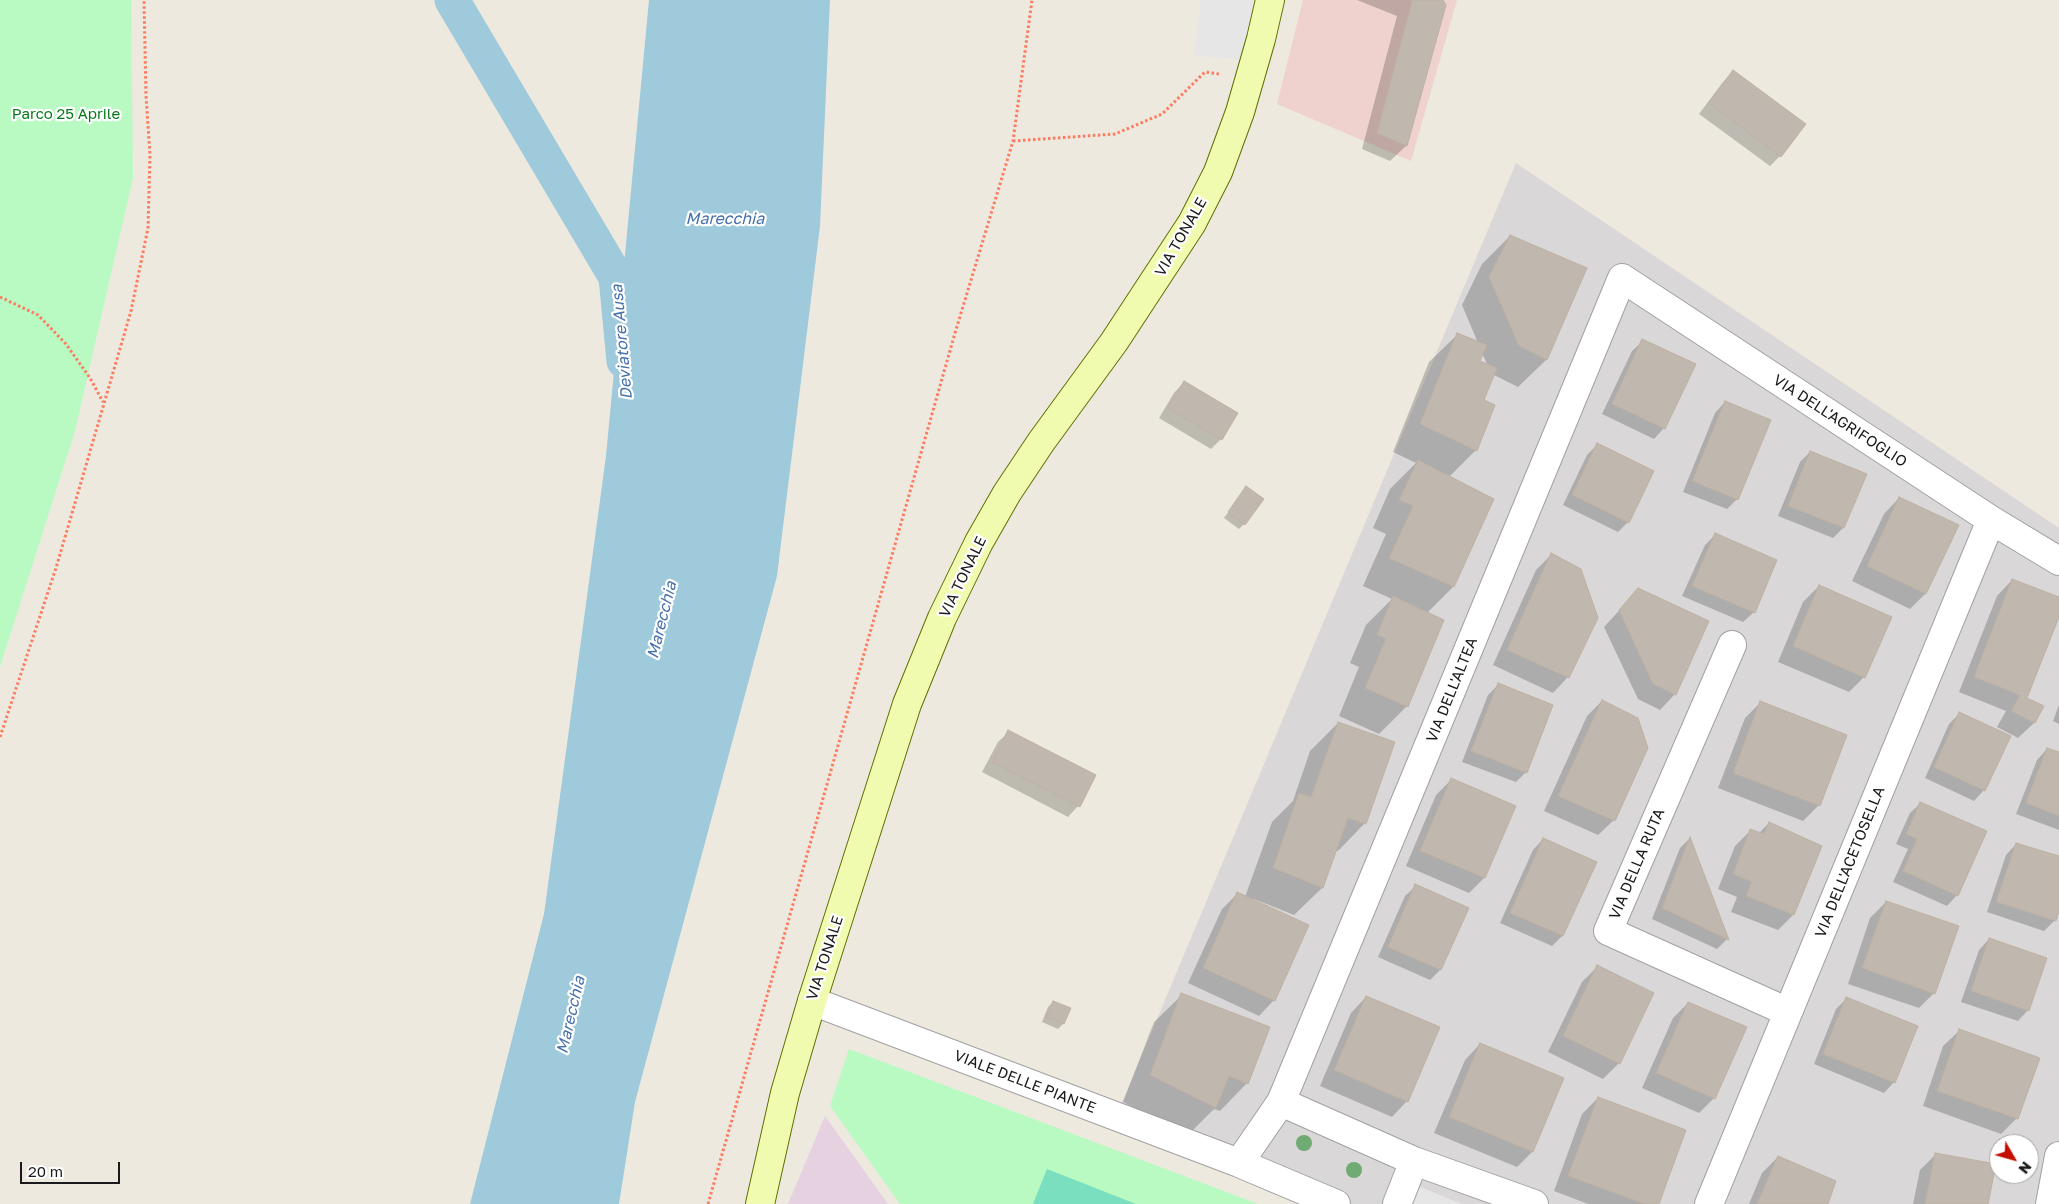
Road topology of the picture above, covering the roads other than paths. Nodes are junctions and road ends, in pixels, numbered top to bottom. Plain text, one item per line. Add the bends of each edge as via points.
1 (1270, 0) edge
2 (1622, 278) joint
3 (1991, 520) junction
4 (2059, 561) edge
5 (1732, 645) dead end
6 (812, 1001) junction
7 (1788, 1012) junction
8 (1281, 1102) junction
9 (2059, 1156) edge
10 (1414, 1161) junction
11 (1238, 1163) junction
12 (760, 1204) edge
13 (1336, 1204) edge
14 (1398, 1204) edge
15 (1534, 1204) edge
16 (1709, 1204) edge
17 (2050, 1204) edge

1 - 6 street, VIA TONALE via 1240,112 1218,172 1192,223 1120,334 1007,493 942,618 907,704
2 - 3 street, VIA DELL'AGRIFOGLIO
2 - 8 street, VIA DELL'ALTEA
3 - 4 street, VIA DELL'AGRIFOGLIO
3 - 7 street, VIA DELL'ACETOSELLA
5 - 7 street, VIA DELLA RUTA via 1608,931
6 - 11 street, VIALE DELLE PIANTE
6 - 12 street, VIA TONALE via 785,1093
7 - 16 street, VIA DELL'ACETOSELLA
8 - 10 street
8 - 11 street
9 - 17 street
10 - 14 street
10 - 15 street
11 - 13 street, VIALE DELLE PIANTE

